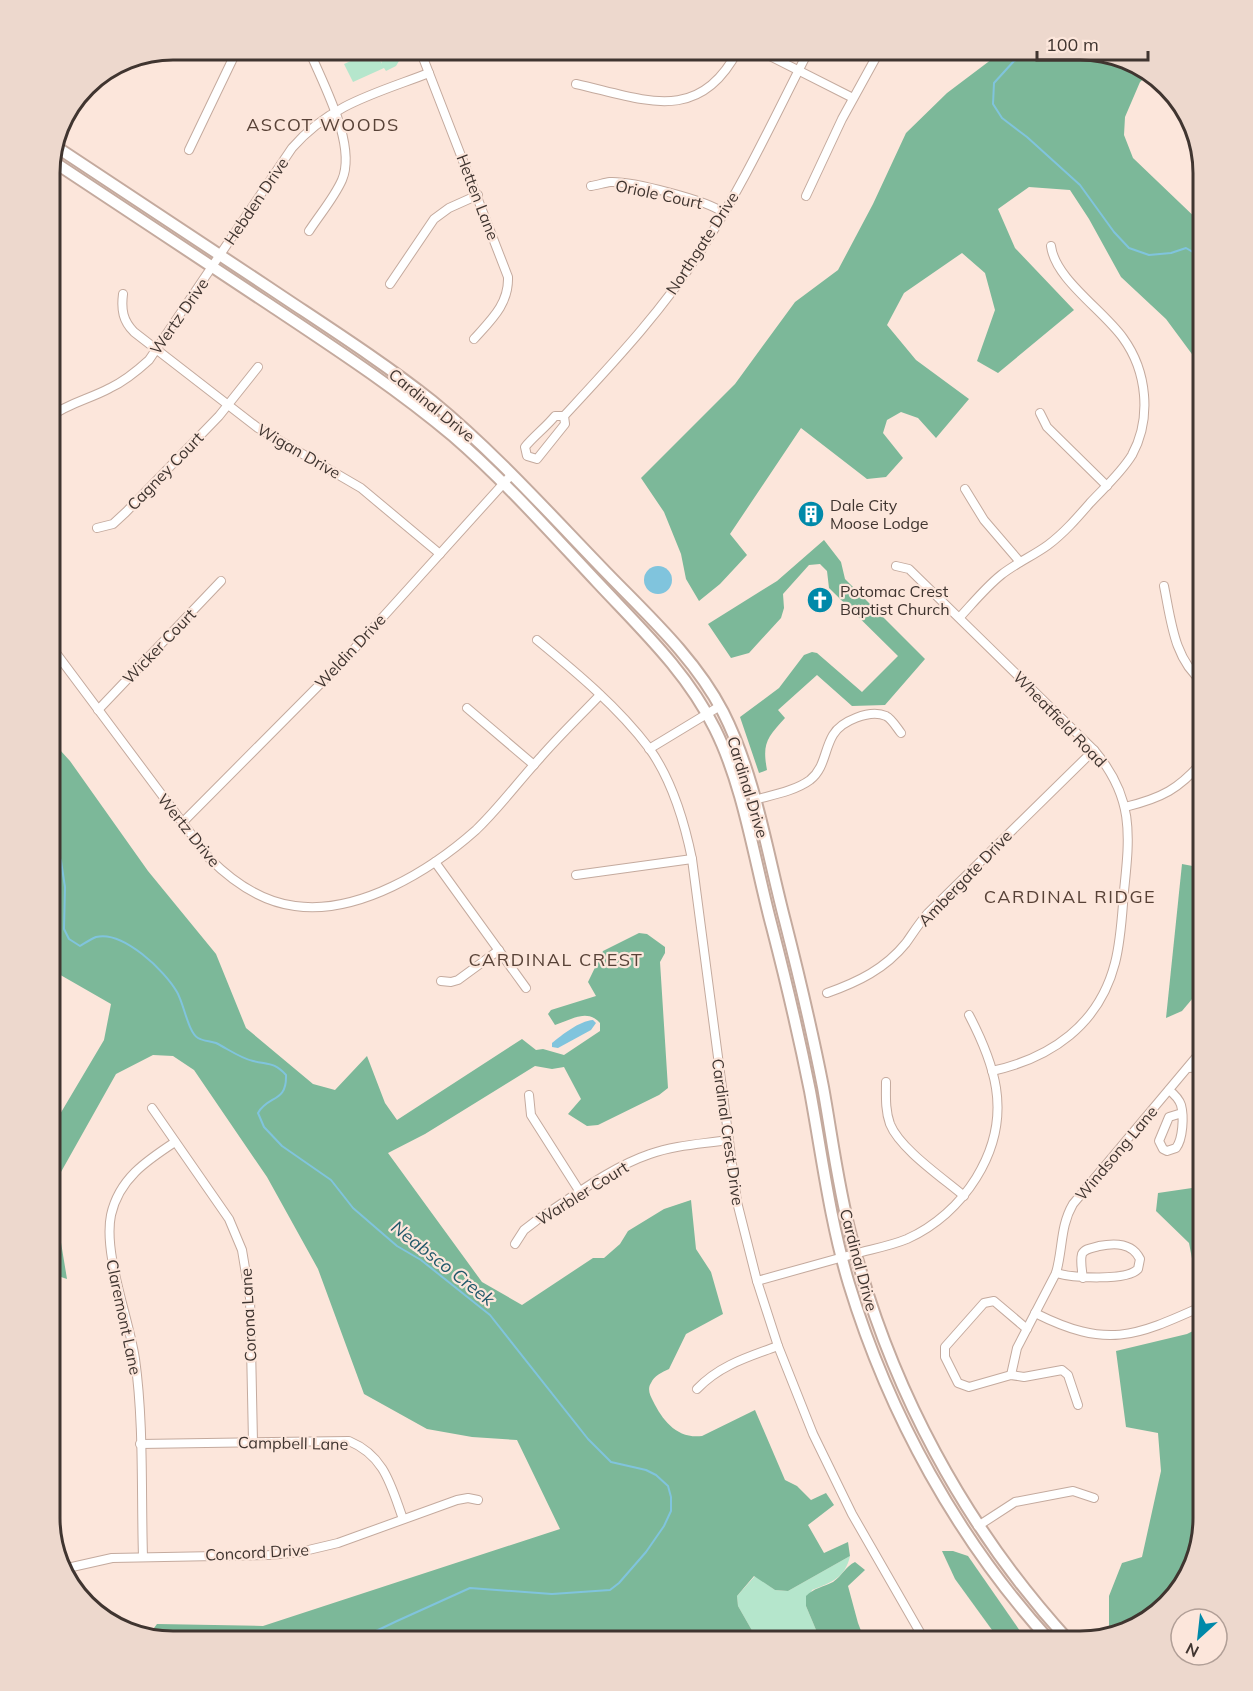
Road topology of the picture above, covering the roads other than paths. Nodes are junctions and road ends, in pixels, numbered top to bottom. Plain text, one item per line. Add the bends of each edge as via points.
1 (232, 60) edge
2 (313, 60) edge
3 (424, 60) edge
4 (732, 60) edge
5 (778, 60) edge
6 (804, 60) edge
7 (874, 60) edge
8 (799, 70) junction
9 (429, 73) junction
10 (576, 84) dead end
11 (853, 98) junction
12 (334, 111) junction
13 (189, 150) dead end
14 (62, 151) edge
15 (60, 166) edge
16 (591, 186) dead end
17 (478, 195) junction
18 (806, 196) dead end
19 (724, 213) junction
20 (309, 231) dead end
21 (1051, 246) dead end
22 (220, 256) junction
23 (213, 267) junction
24 (390, 284) dead end
25 (123, 294) dead end
26 (474, 339) dead end
27 (157, 350) junction
28 (258, 367) dead end
29 (228, 405) junction
30 (60, 410) edge
31 (1040, 414) dead end
32 (564, 416) junction
33 (512, 474) junction
34 (503, 484) junction
35 (1107, 486) junction
36 (965, 489) dead end
37 (97, 528) dead end
38 (440, 554) junction
39 (1020, 562) junction
40 (896, 566) dead end
41 (221, 581) dead end
42 (1164, 586) dead end
43 (960, 617) junction
44 (537, 640) dead end
45 (60, 659) edge
46 (1193, 672) edge
47 (600, 695) junction
48 (720, 706) junction
49 (467, 708) dead end
50 (98, 710) junction
51 (707, 714) junction
52 (901, 733) dead end
53 (649, 749) junction
54 (1094, 750) junction
55 (534, 765) junction
56 (1193, 772) edge
57 (754, 800) junction
58 (1125, 807) junction
59 (182, 823) junction
60 (692, 859) junction
61 (435, 862) junction
62 (576, 875) dead end
63 (499, 950) junction
64 (441, 981) dead end
65 (526, 988) dead end
66 (827, 993) dead end
67 (969, 1015) dead end
68 (1193, 1062) edge
69 (1188, 1068) junction
70 (1193, 1068) edge
71 (992, 1071) junction
72 (886, 1082) dead end
73 (1169, 1090) junction
74 (529, 1095) dead end
75 (152, 1108) dead end
76 (1182, 1113) junction
77 (728, 1140) junction
78 (176, 1142) junction
79 (580, 1192) junction
80 (964, 1196) junction
81 (515, 1244) dead end
82 (856, 1254) junction
83 (842, 1257) junction
84 (1056, 1273) junction
85 (1083, 1278) junction
86 (757, 1281) junction
87 (1193, 1311) edge
88 (1035, 1313) junction
89 (1027, 1329) junction
90 (778, 1346) junction
91 (1011, 1375) junction
92 (697, 1389) dead end
93 (1078, 1405) dead end
94 (253, 1442) junction
95 (140, 1444) junction
96 (1094, 1498) dead end
97 (478, 1500) dead end
98 (403, 1519) junction
99 (978, 1526) junction
100 (142, 1557) junction
101 (72, 1567) edge
102 (919, 1631) edge
103 (1042, 1631) edge
104 (1060, 1631) edge

1 - 13 street
2 - 12 street
3 - 9 street, Hetten Lane
4 - 10 street via 714,84 683,100 654,101
5 - 8 street
6 - 8 street, Northgate Drive
7 - 11 street
8 - 11 street
8 - 19 street, Northgate Drive
9 - 12 street, Hebden Drive
9 - 17 street, Hetten Lane
11 - 18 street
12 - 20 street via 345,140 345,171
12 - 22 street, Hebden Drive via 292,148
14 - 22 main road, Cardinal Drive
15 - 23 main road, Cardinal Drive
16 - 19 street, Oriole Court via 611,182 639,187 689,198
17 - 24 street via 434,219
17 - 26 street, Hetten Lane via 509,286 500,310
19 - 32 street, Northgate Drive via 667,299
21 - 35 street via 1058,268 1123,338 1141,378 1144,402 1139,437 1125,466
22 - 23 street, Hebden Drive
22 - 33 main road, Cardinal Drive via 402,378
23 - 27 street, Wertz Drive
23 - 34 main road, Cardinal Drive via 397,392 456,439
25 - 27 street, Wigan Drive via 122,312 128,326
27 - 29 street, Wigan Drive
27 - 30 street, Wertz Drive via 124,380
28 - 29 street, Cagney Court
29 - 37 street, Cagney Court via 126,512 113,524
29 - 38 street, Wigan Drive via 258,428 362,488
31 - 35 street via 1047,427
32 - 32 street, Northgate Drive via 555,416 528,443 527,456 537,459 542,455 565,424
33 - 34 street, Weldin Drive
33 - 48 main road, Cardinal Drive via 672,642
34 - 38 street, Weldin Drive
34 - 51 main road, Cardinal Drive via 667,657
35 - 39 street via 1061,534
36 - 39 street via 984,520
38 - 59 street, Weldin Drive via 345,659
39 - 43 street via 999,577
40 - 43 street, Wheatfield Road via 909,568
41 - 50 street, Wicker Court
42 - 46 street via 1179,650
43 - 54 street, Wheatfield Road
44 - 47 street, Cardinal Crest Drive
45 - 50 street, Wertz Drive
47 - 53 street, Cardinal Crest Drive
47 - 55 street, Wertz Drive
48 - 51 street
48 - 57 main road, Cardinal Drive
49 - 55 street
50 - 59 street, Wertz Drive
51 - 53 street
51 - 83 main road, Cardinal Drive via 737,788 781,962
52 - 57 street via 884,715 862,716 840,726 829,741 822,767 810,780
53 - 60 street, Cardinal Crest Drive via 674,795
54 - 58 street, Wheatfield Road via 1114,779
54 - 66 street, Ambergate Drive via 928,913 885,964 854,984
55 - 61 street, Wertz Drive via 484,821
56 - 58 street via 1152,801
57 - 82 main road, Cardinal Drive via 810,1028
58 - 71 street, Wheatfield Road via 1128,854 1118,949 1102,996 1086,1020 1055,1047 1038,1058
59 - 61 street, Wertz Drive via 209,858 231,878 260,895 296,906 357,900 391,887
60 - 62 street
60 - 77 street, Cardinal Crest Drive
61 - 63 street
63 - 64 street via 458,980
63 - 65 street
67 - 71 street
68 - 69 street, Windsong Lane
69 - 70 street
69 - 73 street, Windsong Lane
71 - 80 street via 997,1105 993,1138 982,1168
72 - 80 street via 886,1109 896,1134
73 - 76 street via 1179,1101
73 - 84 street, Windsong Lane via 1073,1204 1064,1222
74 - 79 street via 531,1115
75 - 78 street, Corona Lane
76 - 76 street via 1179,1144 1172,1150 1163,1149 1159,1141 1169,1117
77 - 79 street, Warbler Court via 651,1154 618,1168
77 - 86 street, Cardinal Crest Drive via 737,1202
78 - 94 street, Corona Lane via 229,1219 242,1250 250,1298
78 - 95 street, Claremont Lane via 127,1180 114,1205 110,1227 111,1253 135,1359
79 - 81 street, Warbler Court via 524,1230
80 - 82 street via 922,1231
82 - 83 street
82 - 99 main road, Cardinal Drive via 906,1395
83 - 86 street
83 - 103 main road, Cardinal Drive via 872,1348 922,1459 987,1563
84 - 85 street
84 - 88 street, Windsong Lane
85 - 85 street via 1131,1274 1138,1269 1140,1258 1122,1244 1088,1249 1082,1255
86 - 90 street, Cardinal Crest Drive
87 - 88 street via 1156,1328 1111,1336 1080,1332
88 - 89 street, Windsong Lane
89 - 91 street via 1017,1348
89 - 91 street via 994,1301 987,1301 945,1347 945,1358 963,1386
90 - 92 street via 730,1364
90 - 102 street, Cardinal Crest Drive via 832,1474
91 - 93 street via 1024,1377 1062,1370 1068,1375
94 - 95 street, Campbell Lane
94 - 98 street, Campbell Lane via 355,1444 383,1468
95 - 100 street, Claremont Lane
96 - 99 street via 1073,1491 1015,1502
97 - 98 street, Concord Drive via 457,1500
98 - 100 street, Concord Drive via 338,1543 300,1552
99 - 104 main road, Cardinal Drive
100 - 101 street, Concord Drive via 102,1559

